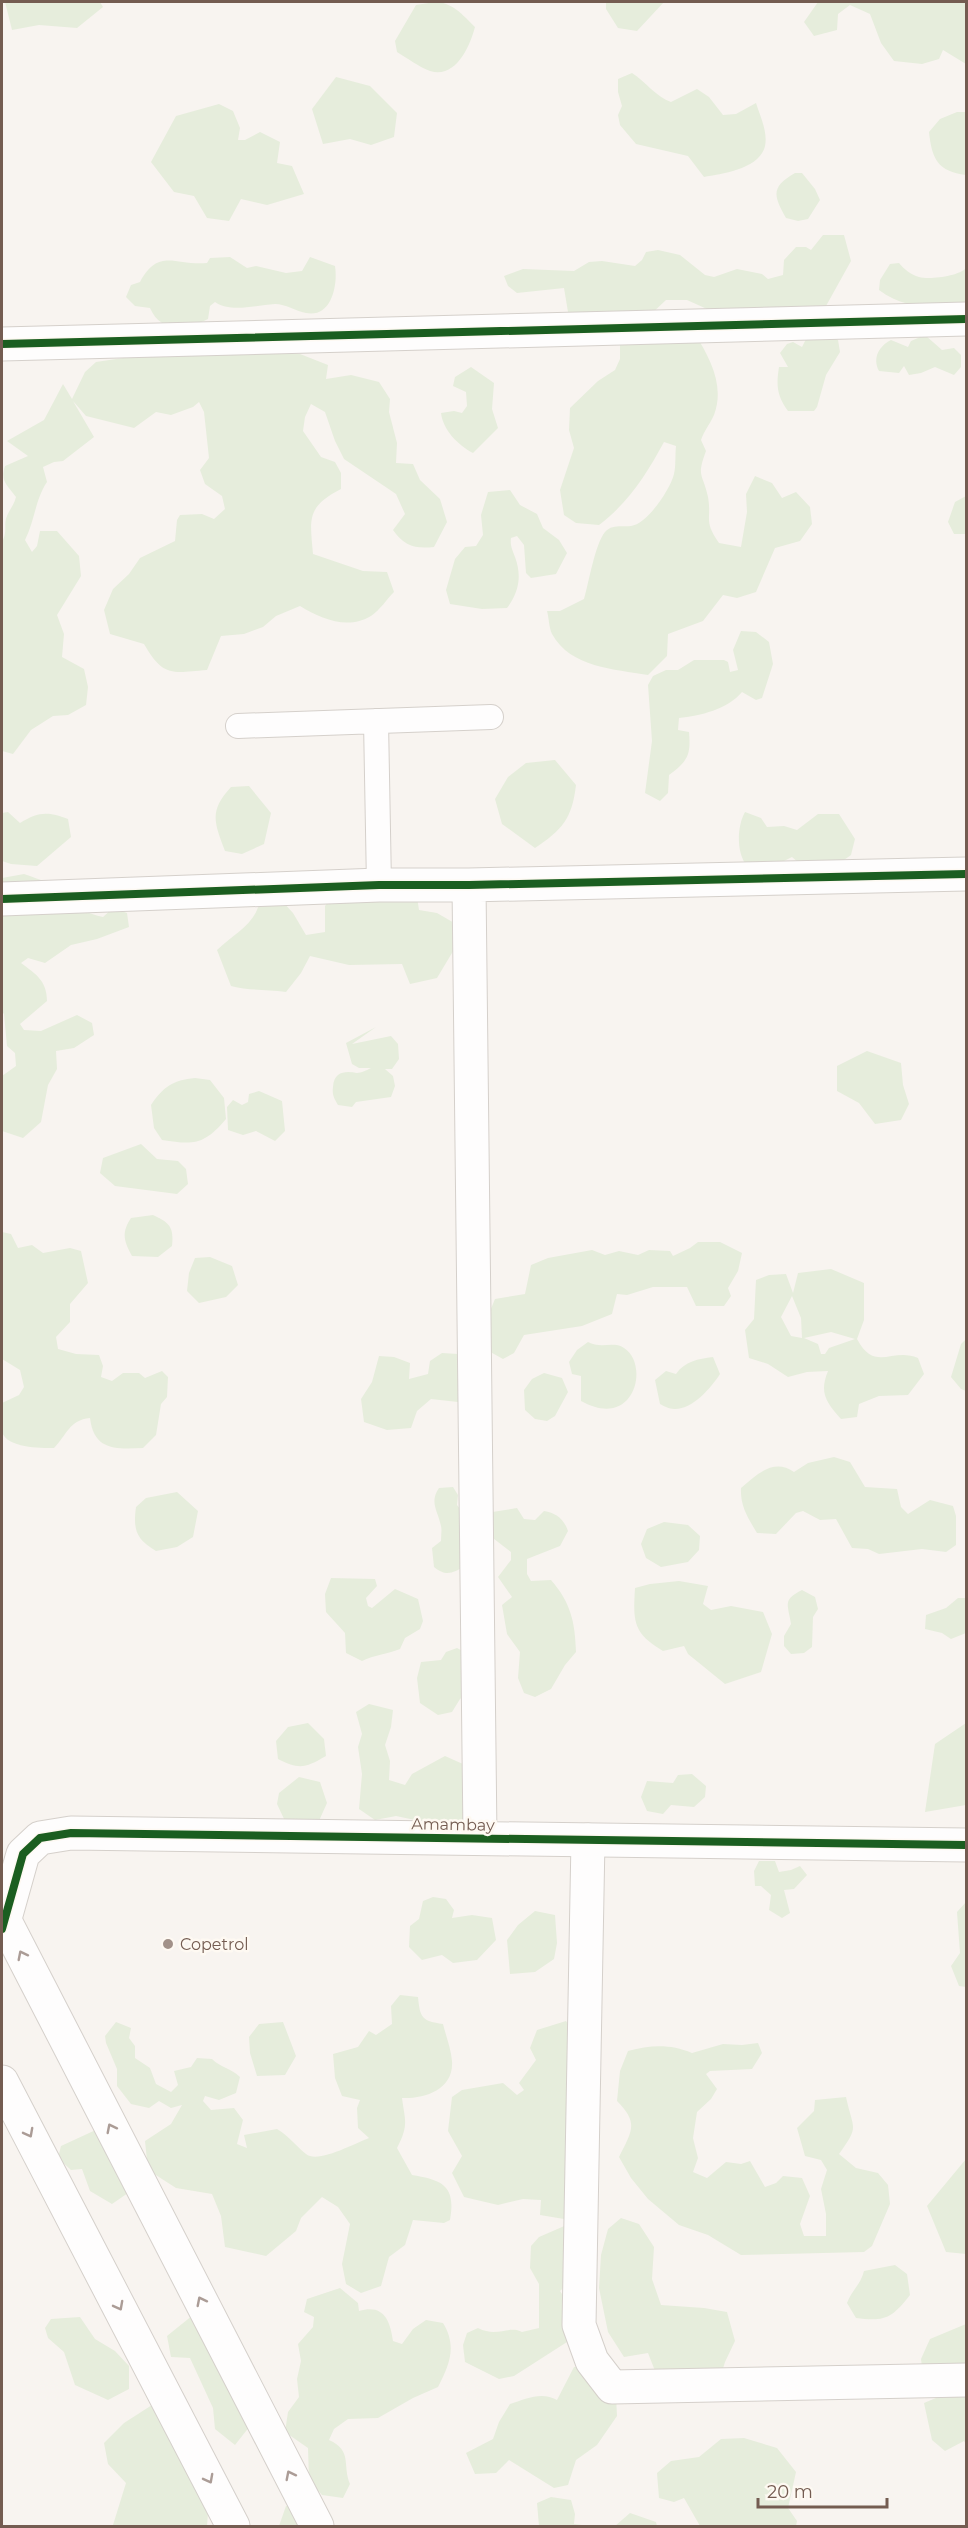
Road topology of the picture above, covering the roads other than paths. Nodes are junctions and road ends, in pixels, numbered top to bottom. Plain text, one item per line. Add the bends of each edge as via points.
1 (966, 318) edge
2 (2, 344) edge
3 (491, 717) dead end
4 (376, 721) junction
5 (238, 726) dead end
6 (966, 874) edge
7 (379, 885) junction
8 (469, 885) junction
9 (2, 899) edge
10 (480, 1837) junction
11 (588, 1840) junction
12 (966, 1845) edge
13 (2, 1917) edge
14 (2, 2082) edge
15 (966, 2380) edge
16 (233, 2526) edge
17 (317, 2526) edge

1 - 2 street
3 - 4 lane
4 - 5 lane
4 - 7 lane
6 - 8 street
7 - 8 street
7 - 9 street
8 - 10 street
10 - 11 street, Amambay
10 - 13 street, Amambay via 71,1833 50,1836 40,1838 23,1854
11 - 12 street, Amambay
11 - 15 street via 579,2325 592,2361 612,2387
17 -> 13 street
14 -> 16 street

